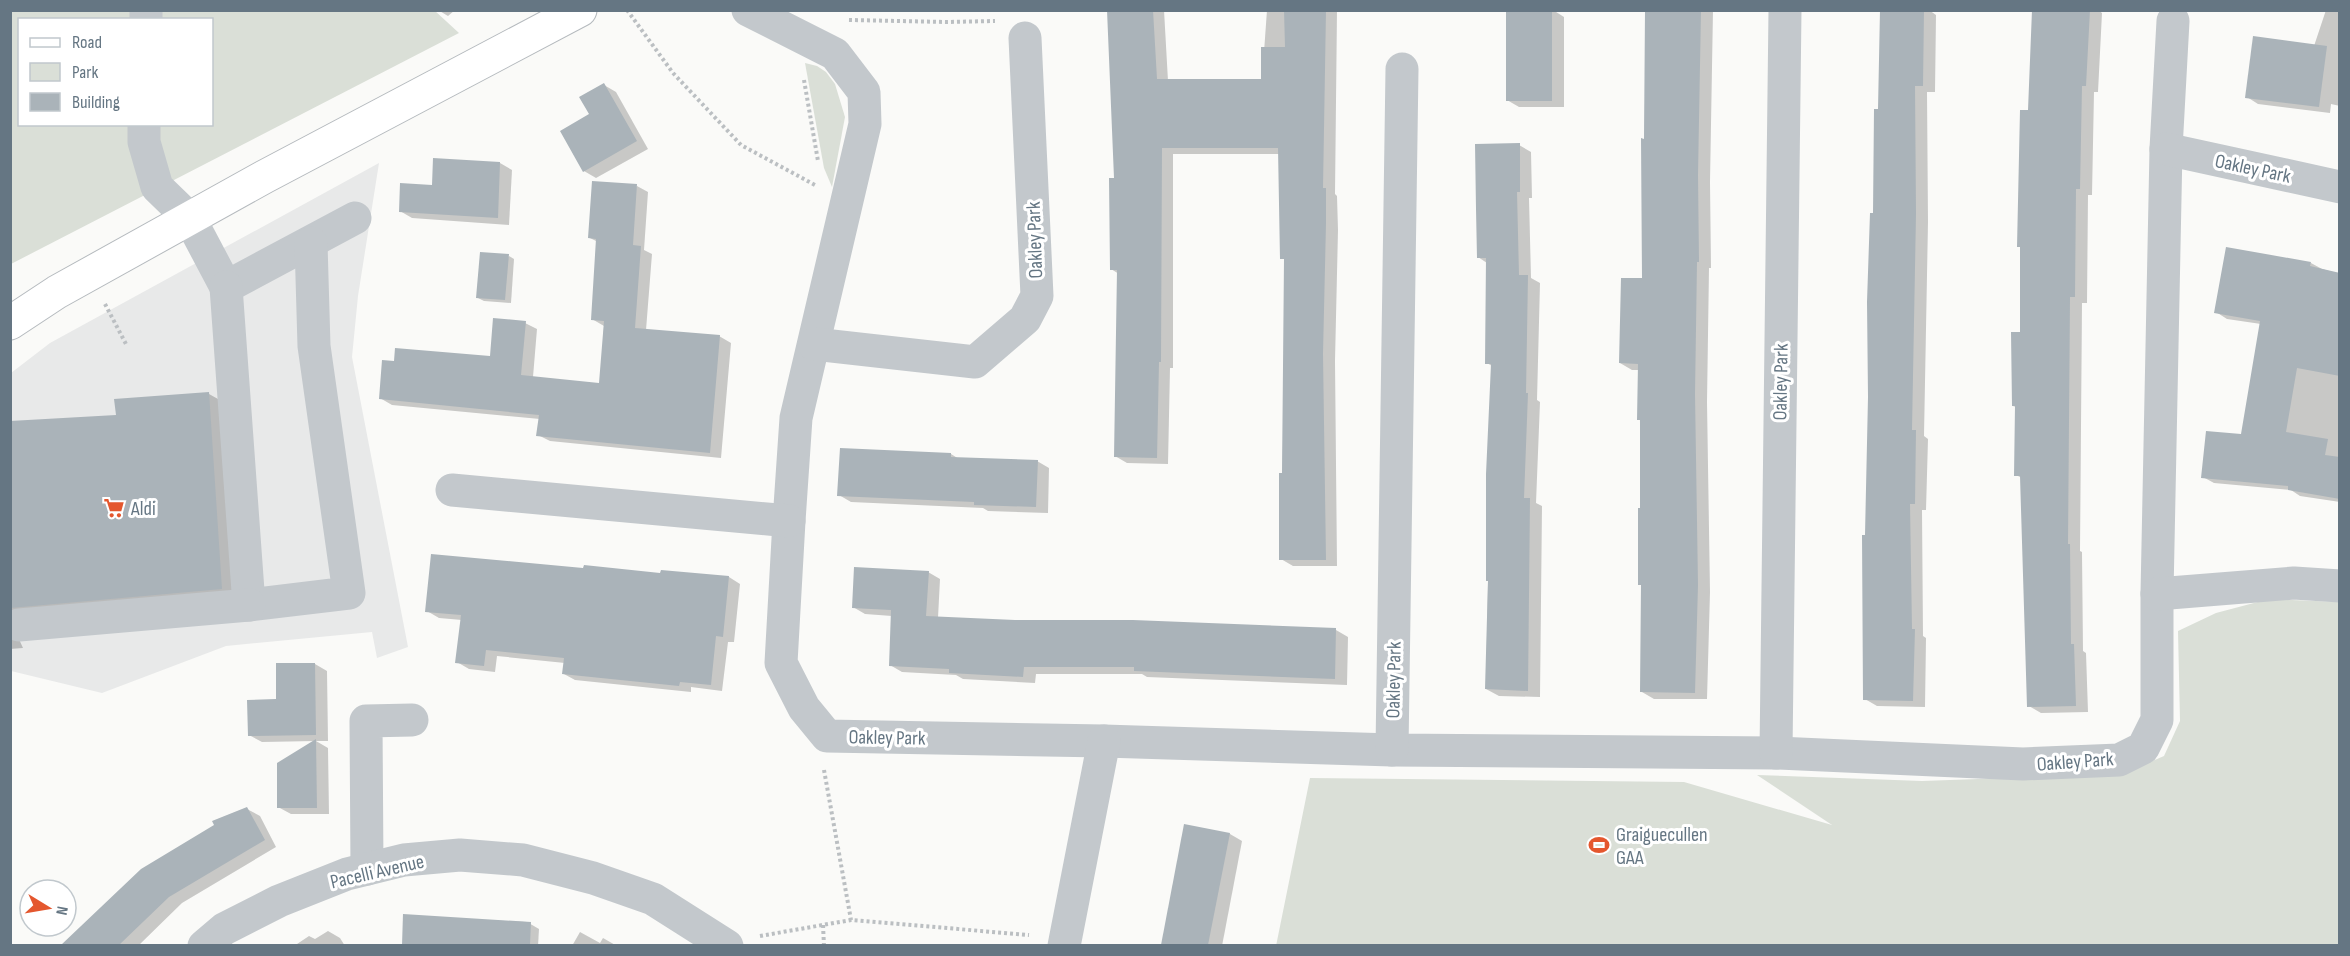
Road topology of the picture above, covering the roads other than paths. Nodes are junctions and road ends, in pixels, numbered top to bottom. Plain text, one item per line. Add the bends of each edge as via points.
1 (580, 10) edge
2 (748, 10) edge
3 (1785, 10) edge
4 (2173, 21) dead end
5 (1025, 39) road end
6 (1402, 69) dead end
7 (144, 126) edge
8 (2166, 149) junction
9 (2340, 187) edge
10 (190, 219) junction
11 (356, 219) dead end
12 (311, 243) junction
13 (226, 287) junction
14 (10, 322) edge
15 (814, 344) junction
16 (452, 490) dead end
17 (789, 521) junction
18 (2340, 586) edge
19 (2157, 594) junction
20 (249, 605) junction
21 (19, 625) dead end
22 (412, 720) dead end
23 (1104, 741) junction
24 (1392, 750) junction
25 (1776, 753) junction
26 (367, 869) junction
27 (1065, 942) edge
28 (726, 944) edge
29 (204, 945) edge

1 - 10 main road
2 - 15 street, Oakley Park via 835,54 864,92 865,124 835,195
3 - 25 street, Oakley Park
4 - 8 street, Oakley Park
5 - 15 street, Oakley Park via 1036,296 1025,319 975,362
6 - 24 street, Oakley Park
7 - 10 street via 144,142 157,187
8 - 9 street, Oakley Park
8 - 19 street, Oakley Park
10 - 13 street
10 - 14 main road
11 - 12 street
12 - 13 street
12 - 20 street via 314,346 349,593
13 - 20 street
15 - 17 street, Oakley Park via 796,418
16 - 17 street
17 - 23 street, Oakley Park via 781,663 804,708 827,736
18 - 19 street via 2294,583
19 - 25 street, Oakley Park via 2157,720 2143,748 2119,760 2022,764
20 - 21 street
22 - 26 street via 366,721
23 - 24 street, Oakley Park
23 - 27 street
24 - 25 street, Oakley Park
26 - 28 street, Pacelli Avenue via 404,860 460,855 523,860 653,899
26 - 29 street, Pacelli Avenue via 279,901

